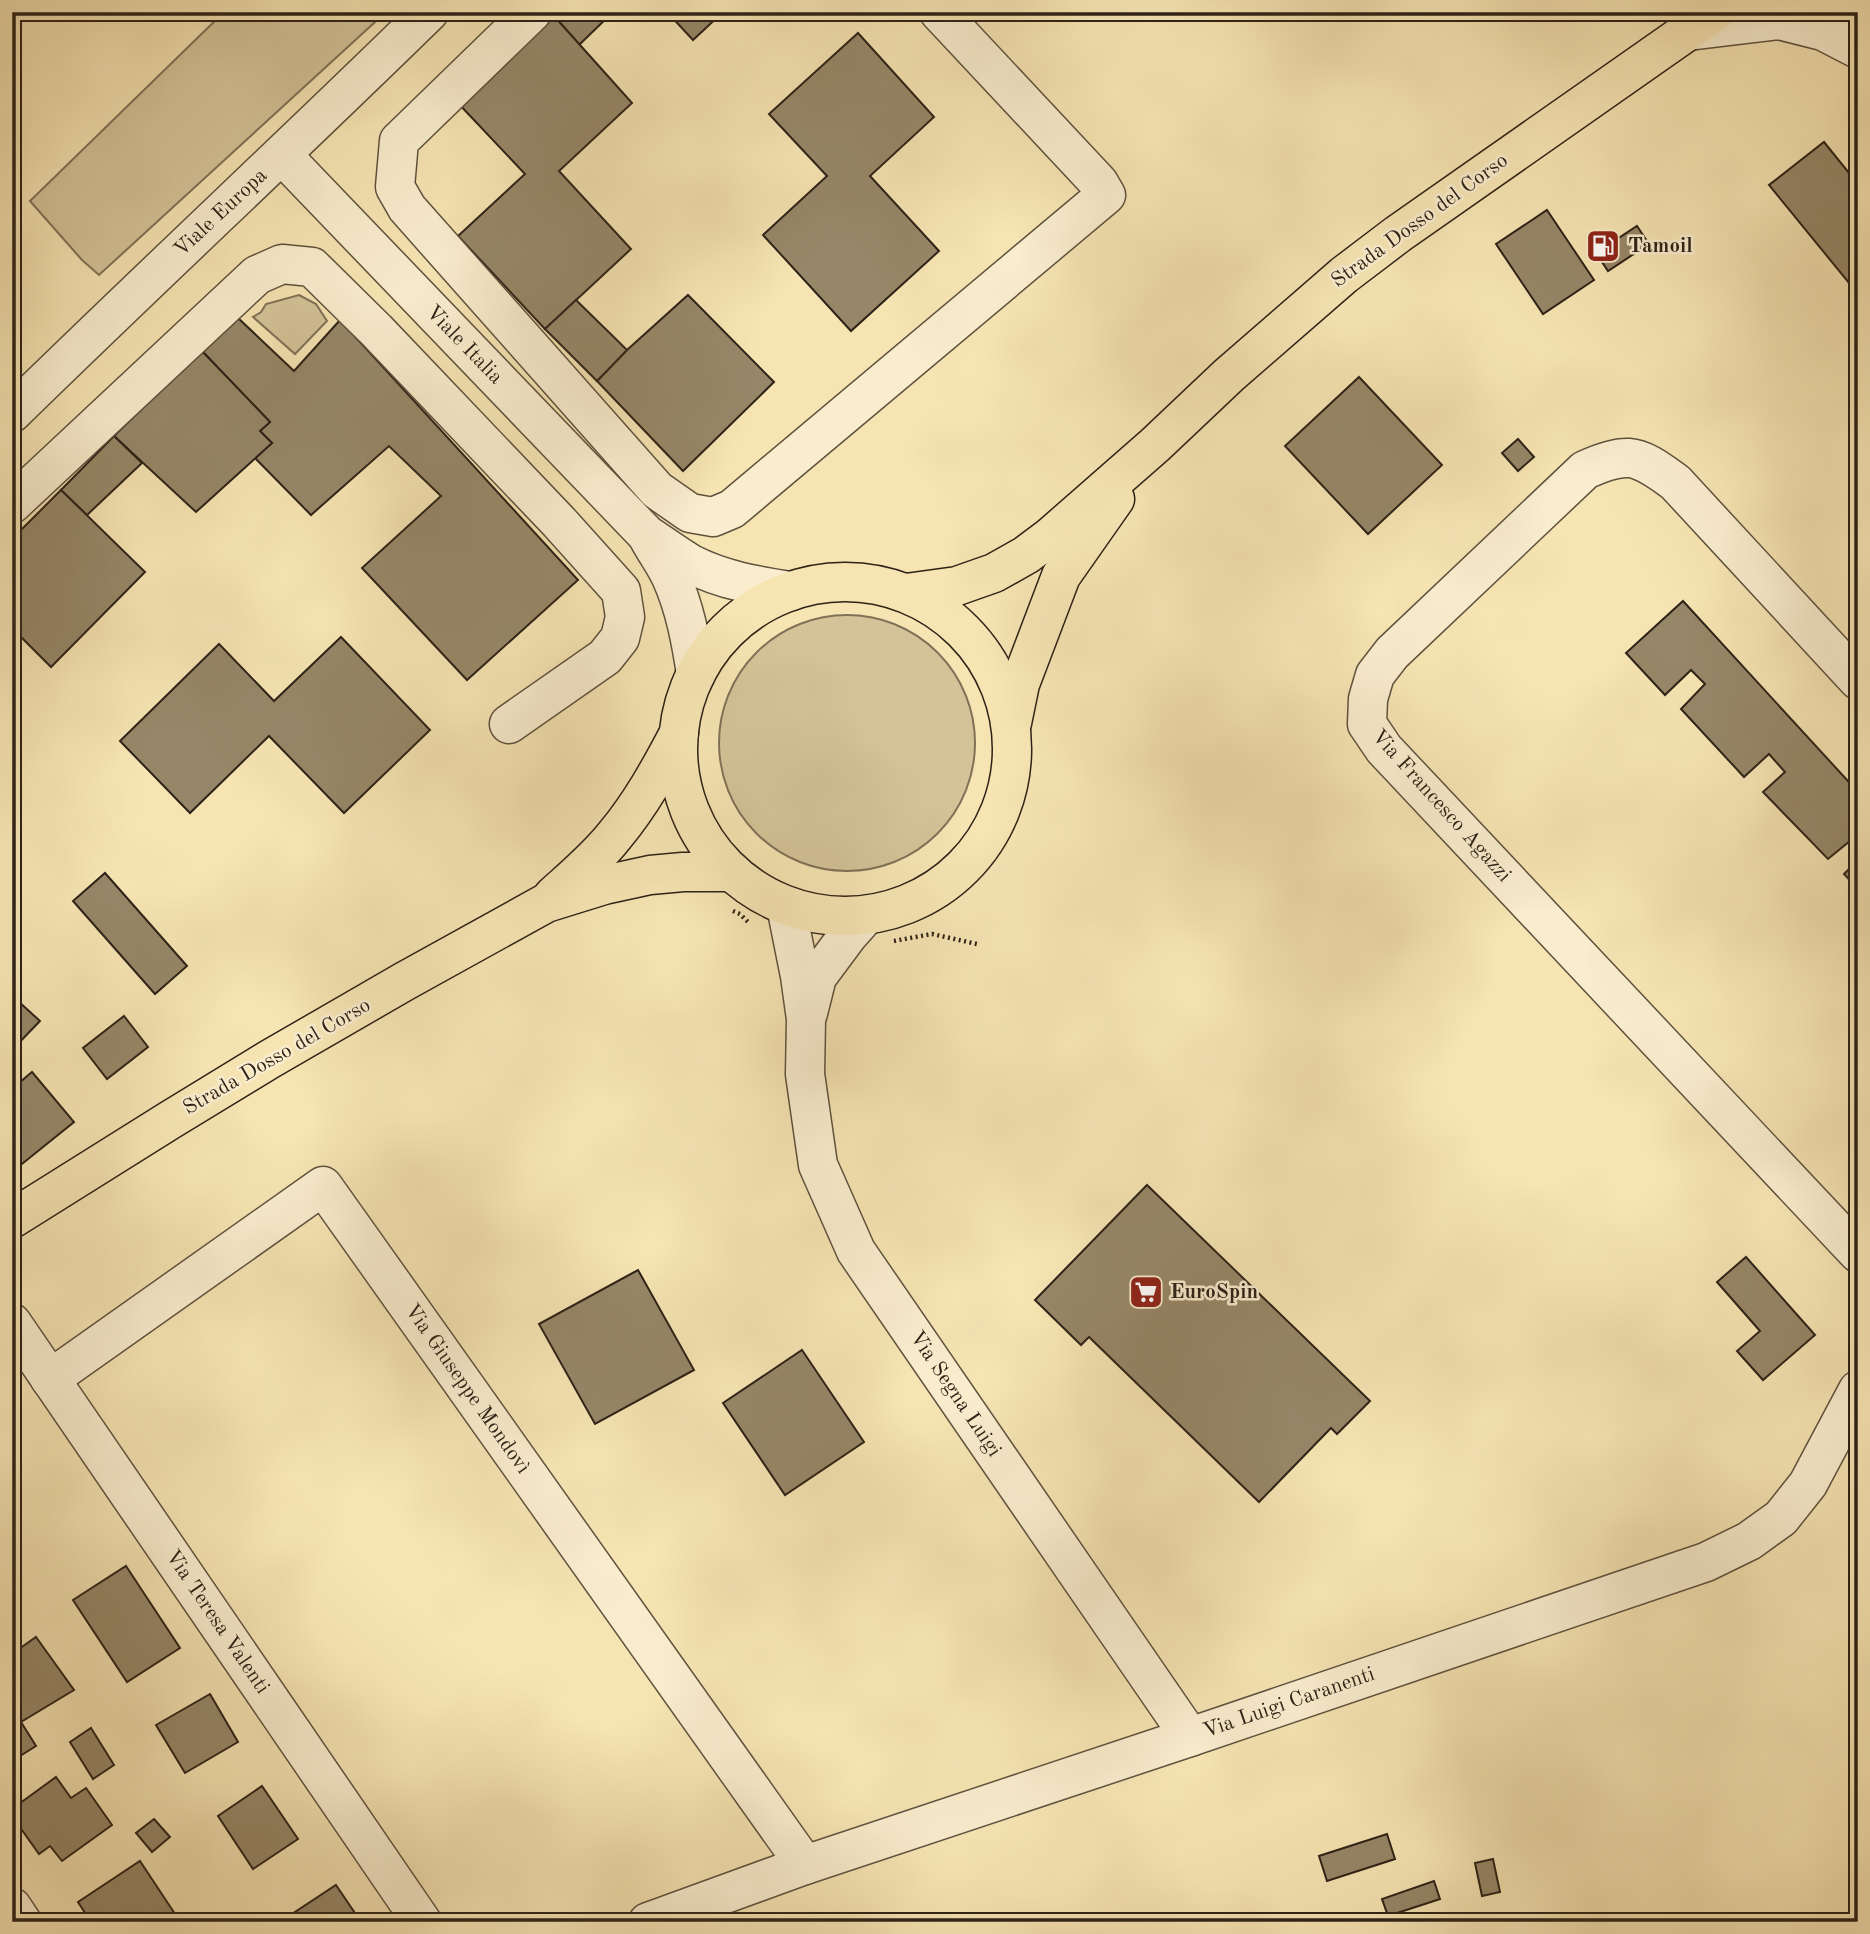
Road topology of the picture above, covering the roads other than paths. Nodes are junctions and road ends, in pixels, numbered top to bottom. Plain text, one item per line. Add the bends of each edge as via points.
1 (429, 12) edge
2 (532, 12) edge
3 (939, 12) edge
4 (1702, 22) edge
5 (1821, 22) edge
6 (1858, 49) edge
7 (282, 155) junction
8 (415, 293) junction
9 (376, 330) junction
10 (12, 413) edge
11 (1144, 454) junction
12 (598, 485) junction
13 (12, 504) edge
14 (559, 522) junction
15 (646, 534) junction
16 (791, 591) junction
17 (906, 593) junction
18 (696, 674) junction
19 (1858, 680) edge
20 (1012, 723) junction
21 (509, 724) dead end
22 (679, 733) junction
23 (730, 890) junction
24 (546, 902) junction
25 (786, 906) junction
26 (877, 930) junction
27 (806, 1019) junction
28 (12, 1219) edge
29 (1858, 1253) edge
30 (12, 1323) edge
31 (50, 1379) junction
32 (1858, 1390) edge
33 (1190, 1737) junction
34 (805, 1864) junction
35 (12, 1907) edge
36 (22, 1922) edge
37 (422, 1922) edge
38 (648, 1922) edge

1 - 7 street, Viale Europa
2 - 3 street via 399,141 395,187 407,208 657,490 690,513 712,517 732,509 1106,195
4 - 5 street
4 - 11 main road, Strada Dosso del Corso via 1344,275
5 - 6 street
7 - 8 street, Viale Italia
7 - 10 street, Viale Europa
8 - 9 street
8 - 12 street, Viale Italia
9 - 13 street via 312,267 282,264 257,275
9 - 14 street
11 - 17 main road, Strada Dosso del Corso via 1026,555 957,586
11 - 20 main road, Strada Dosso del Corso via 1061,576 1020,684
12 - 14 street
12 - 15 street, Viale Italia
14 - 21 street via 621,591 625,618 620,638 605,657
15 - 16 street, Viale Italia via 719,576
15 - 18 street, Viale Italia via 671,577
16 - 17 main road via 842,582
16 - 18 main road via 750,611 719,640
17 - 20 main road via 950,618 981,651 1002,690
18 - 22 main road
19 - 29 street, Via Francesco Agazzi via 1675,482 1630,457 1585,470 1392,653 1375,675 1367,724 1384,749
20 - 26 main road via 1009,787 983,845 952,879 907,905
22 - 23 main road via 678,761 689,809
22 - 24 main road, Strada Dosso del Corso via 615,836
23 - 24 main road, Strada Dosso del Corso via 683,872 604,885
23 - 25 main road via 747,886
24 - 28 main road, Strada Dosso del Corso via 270,1059
25 - 26 main road
25 - 27 street, Via Segna Luigi
26 - 27 street, Via Segna Luigi via 849,934 817,977
27 - 33 street, Via Segna Luigi via 805,1074 818,1165 856,1251
30 - 31 street, Via Teresa Valenti
31 - 34 street, Via Giuseppe Mondovì via 323,1186
31 - 37 street, Via Teresa Valenti
32 - 33 street, Via Luigi Caranenti via 1808,1484 1781,1518 1749,1541 1706,1562
33 - 34 street, Via Luigi Caranenti
34 - 38 street, Via Luigi Caranenti
35 - 36 street

